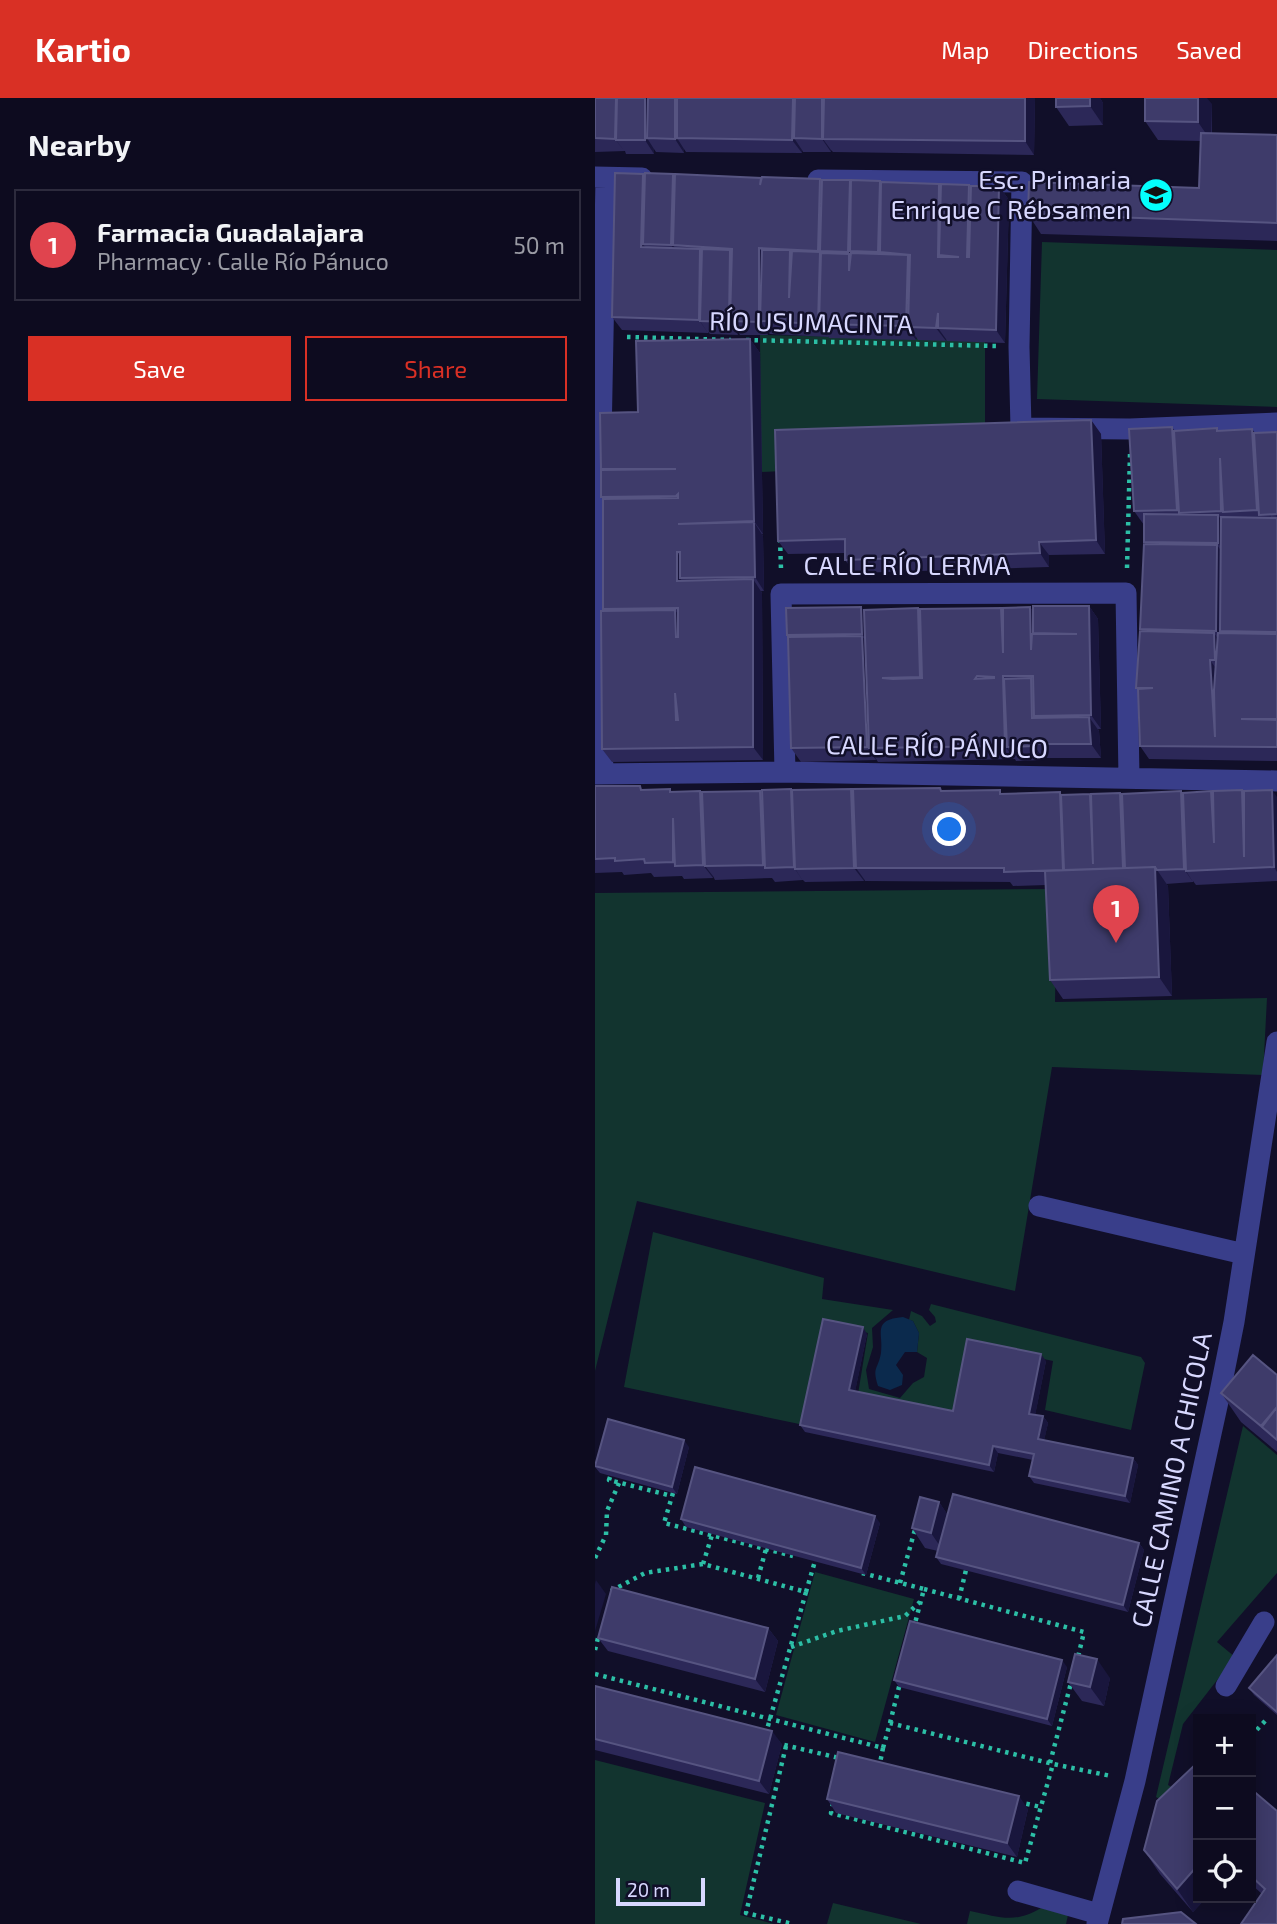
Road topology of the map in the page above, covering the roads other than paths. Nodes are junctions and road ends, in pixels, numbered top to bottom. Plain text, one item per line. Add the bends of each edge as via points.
1 (601, 177) edge
2 (662, 178) edge
3 (800, 180) edge
4 (1277, 423) edge
5 (596, 598) edge
6 (785, 772) junction
7 (599, 774) edge
8 (1129, 778) junction
9 (1277, 781) edge
10 (1277, 1042) edge
11 (1039, 1206) dead end
12 (1244, 1254) junction
13 (1263, 1622) dead end
14 (1226, 1686) dead end
15 (1017, 1891) dead end
16 (1098, 1919) edge

1 - 2 street
1 - 5 street
3 - 4 street via 1022,182 1021,428
5 - 7 street
6 - 7 street, CALLE RÍO PÁNUCO
6 - 8 street, CALLE RÍO PÁNUCO
6 - 8 street, CALLE RÍO LERMA via 781,594 1126,593
8 - 9 street, CALLE RÍO PÁNUCO
10 - 12 street, CALLE CAMINO A CHICOLA
11 - 12 street
12 - 16 street, CALLE CAMINO A CHICOLA via 1219,1397 1135,1781
13 - 14 street
15 - 16 street

